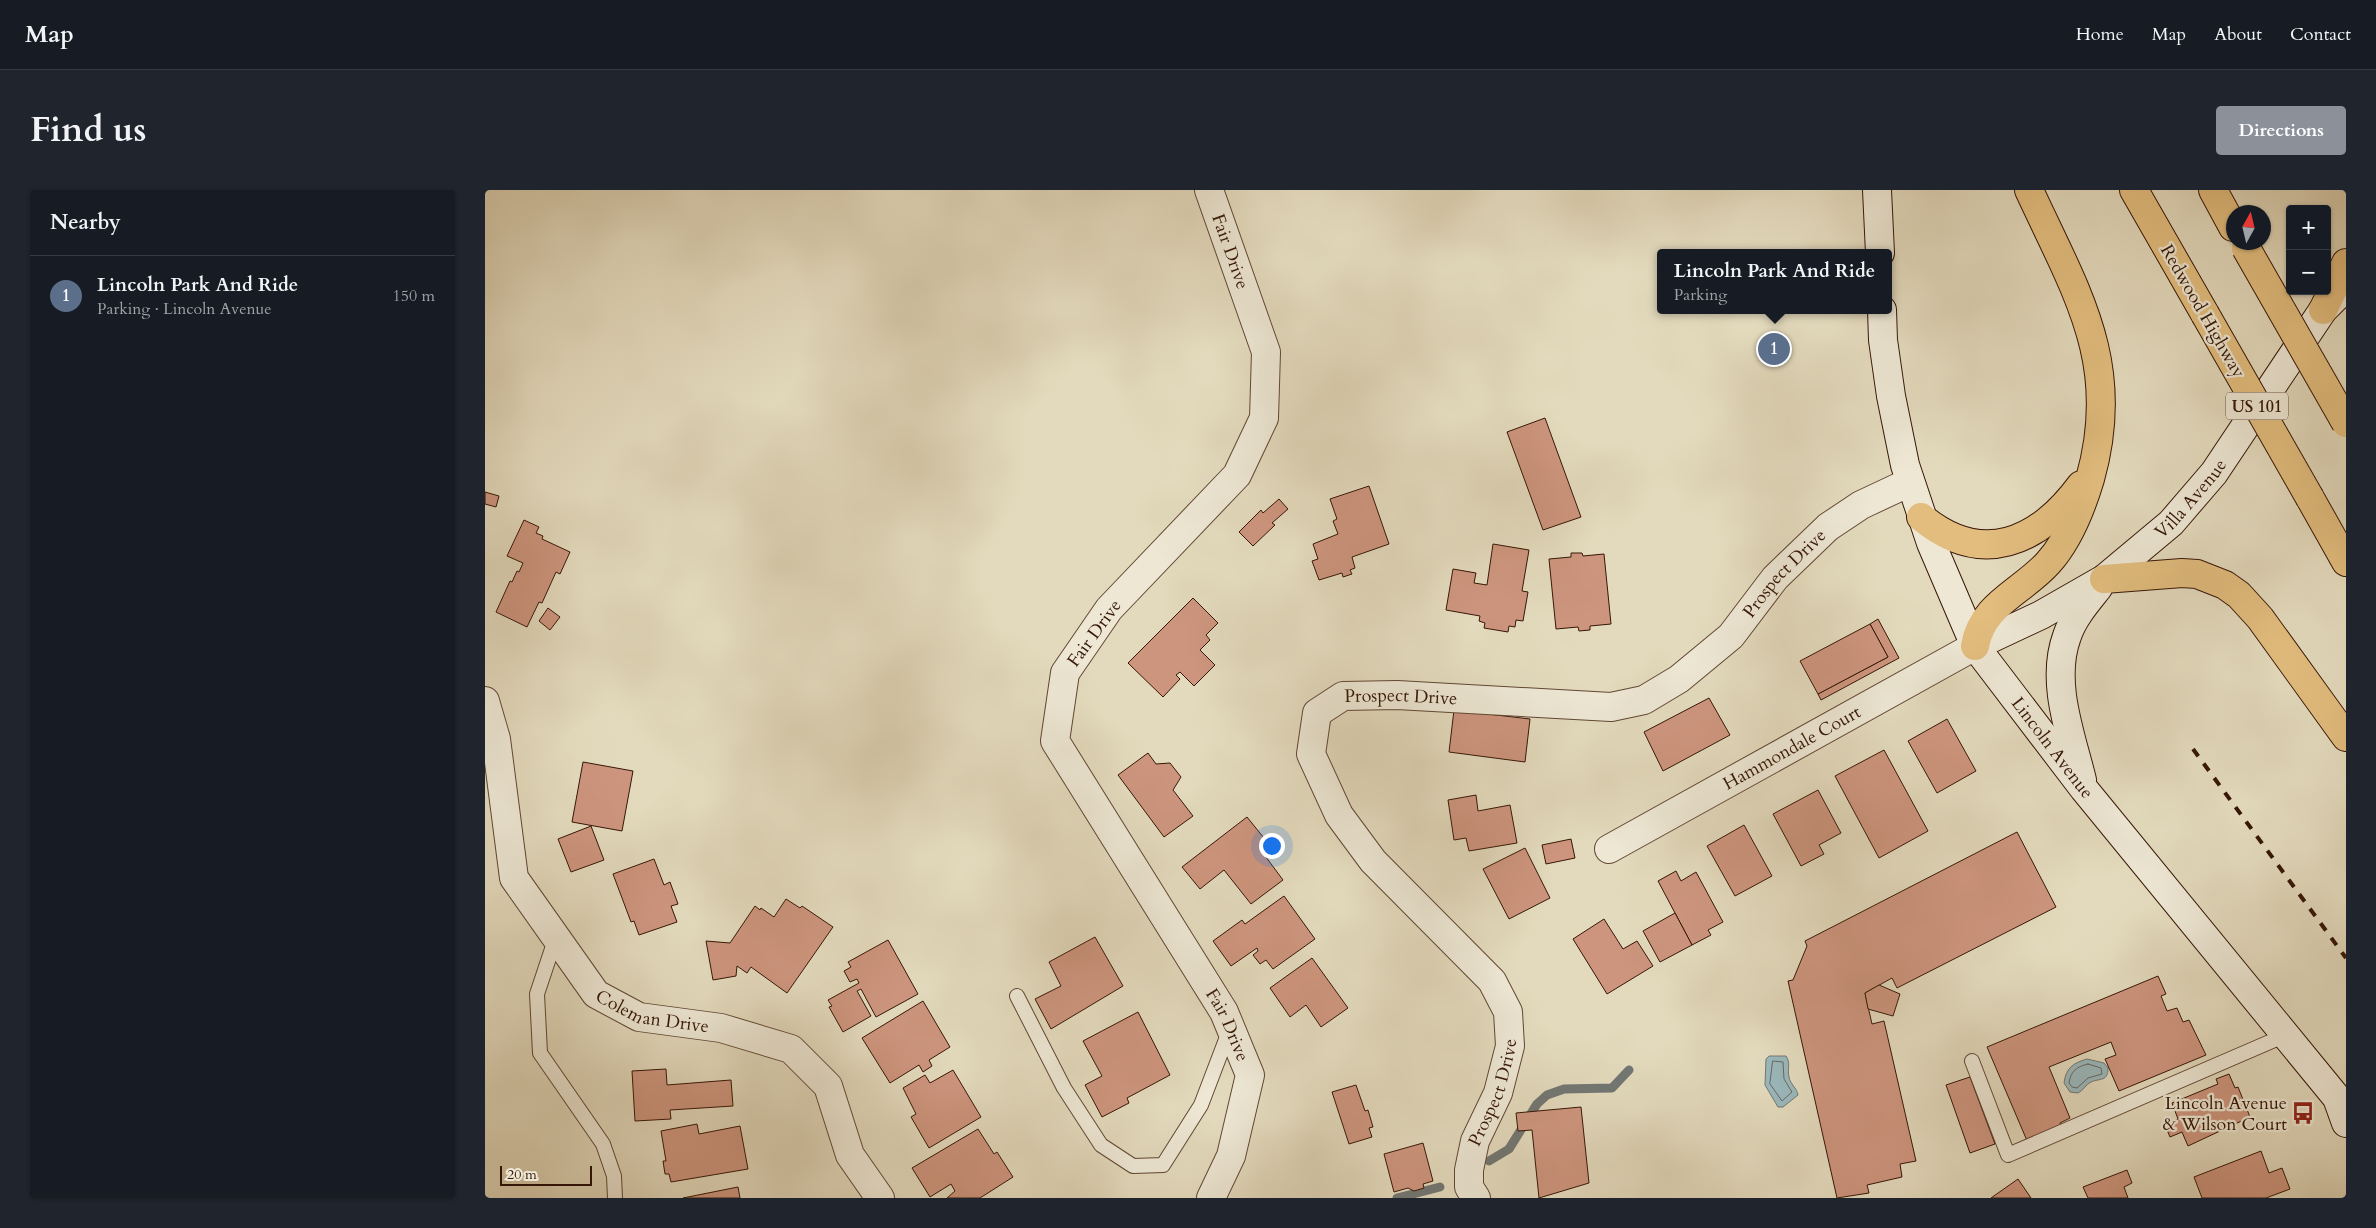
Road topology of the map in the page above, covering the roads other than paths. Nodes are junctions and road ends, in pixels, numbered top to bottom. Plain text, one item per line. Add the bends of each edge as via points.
1 (1209, 190) edge
2 (1877, 190) edge
3 (2029, 190) edge
4 (2134, 190) edge
5 (2213, 190) edge
6 (2226, 213) edge
7 (1879, 249) edge
8 (2247, 250) edge
9 (2346, 264) edge
10 (2346, 288) edge
11 (2323, 310) junction
12 (1882, 314) edge
13 (2346, 423) edge
14 (2093, 467) junction
15 (1910, 482) junction
16 (1921, 517) junction
17 (2346, 562) edge
18 (2104, 579) junction
19 (1975, 646) junction
20 (485, 700) edge
21 (2346, 737) edge
22 (2084, 789) junction
23 (1609, 850) dead end
24 (556, 936) junction
25 (1017, 996) dead end
26 (1231, 1028) junction
27 (2286, 1035) junction
28 (1972, 1061) dead end
29 (2346, 1123) edge
30 (615, 1198) edge
31 (880, 1198) edge
32 (1211, 1198) edge
33 (1476, 1198) edge

1 - 26 street, Fair Drive via 1266,352 1264,418 1237,475 1109,609 1065,672 1055,741
2 - 7 street
3 - 14 highway via 2074,288 2097,354 2102,420
4 - 17 highway, Redwood Highway / US 101, bridge
5 - 6 highway
8 - 13 highway, bridge
9 - 11 highway
10 - 11 street, Villa Avenue
11 - 18 street, Villa Avenue via 2201,491 2153,540
12 - 15 street, Lincoln Avenue via 1891,396
14 - 16 highway via 2055,516 2018,540 1970,542 1943,533
14 - 19 highway via 2079,512 2060,548 2036,574 1988,613 1979,629
15 - 16 street, Lincoln Avenue
15 - 33 street, Prospect Drive via 1861,505 1828,527 1775,578 1731,636 1679,680 1644,700 1611,707 1397,694 1343,696 1317,713 1311,754 1339,815 1373,861 1492,982 1508,1012 1510,1046 1498,1093 1475,1141 1469,1170 1469,1187
16 - 19 street, Lincoln Avenue via 1948,588
18 - 19 street, Villa Avenue via 2041,615
18 - 21 highway via 2182,573 2197,574 2225,585 2260,618
18 - 22 street via 2067,635 2061,662 2062,690
19 - 22 street, Lincoln Avenue
19 - 23 street, Hammondale Court
20 - 24 street, Coleman Drive via 496,739 515,878
22 - 27 street, Lincoln Avenue
24 - 30 lane via 537,994 540,1053 603,1144 614,1176
24 - 31 street, Coleman Drive via 596,994 639,1017 721,1028 791,1049 828,1086 850,1155
25 - 26 lane via 1064,1088 1101,1145 1133,1166 1163,1164 1201,1105
26 - 32 street, Fair Drive via 1250,1075 1231,1156
27 - 28 lane via 2008,1155
27 - 29 street, Lincoln Avenue via 2337,1098

